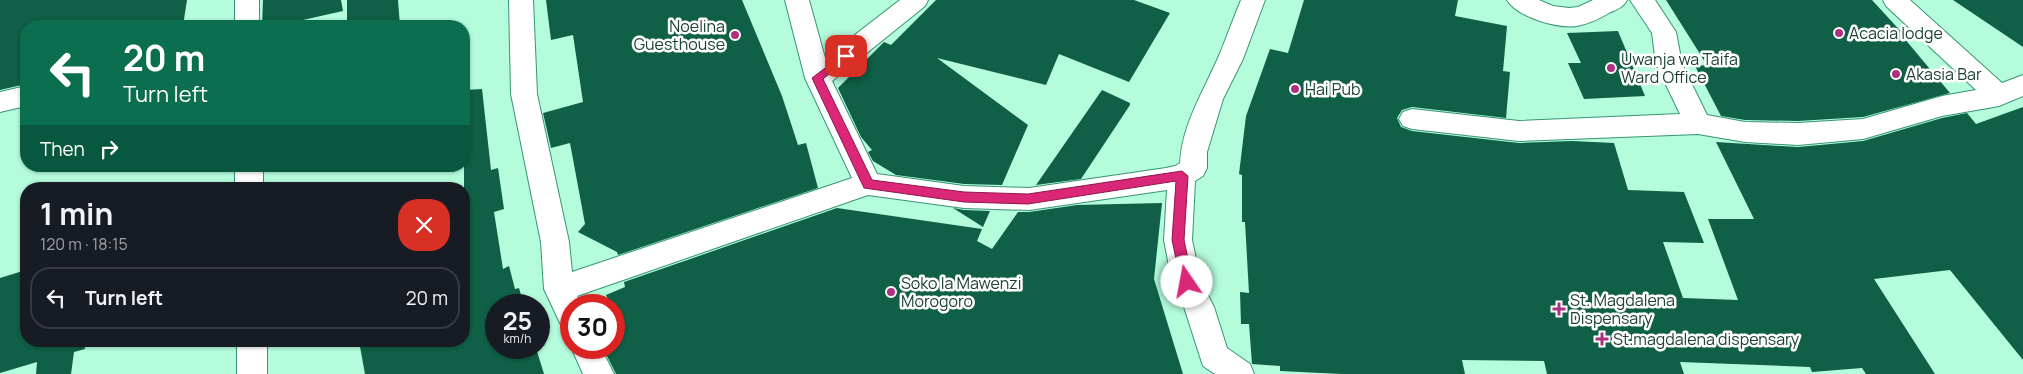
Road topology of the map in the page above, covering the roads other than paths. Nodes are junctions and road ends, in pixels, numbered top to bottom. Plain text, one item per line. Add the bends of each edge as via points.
1 (247, 0) edge
2 (521, 0) edge
3 (797, 0) edge
4 (916, 0) edge
5 (1253, 0) edge
6 (1519, 0) edge
7 (1615, 0) edge
8 (1642, 0) edge
9 (1895, 0) edge
10 (247, 20) edge
11 (818, 78) junction
12 (2023, 85) edge
13 (1999, 96) junction
14 (20, 97) edge
15 (0, 102) edge
16 (1412, 119) dead end
17 (1698, 124) junction
18 (1182, 176) junction
19 (868, 184) junction
20 (560, 289) junction
21 (562, 294) edge
22 (252, 347) edge
23 (592, 359) edge
24 (252, 374) edge
25 (599, 374) edge
26 (1238, 374) edge

1 - 10 street
2 - 20 street via 524,94 555,242
3 - 11 street
4 - 11 street
5 - 18 street via 1230,59 1210,98 1194,152 1193,168
6 - 7 street via 1540,11 1564,17 1584,15
8 - 17 street via 1664,32 1669,64
9 - 13 street
11 - 19 street
12 - 13 street
13 - 17 street via 1942,106 1863,129 1798,134 1745,132
14 - 15 street
16 - 17 street via 1519,131
18 - 19 street via 1028,199 964,197
18 - 26 street via 1178,240 1187,282 1199,307 1214,356
19 - 20 street
20 - 21 street
22 - 24 street
23 - 25 street

